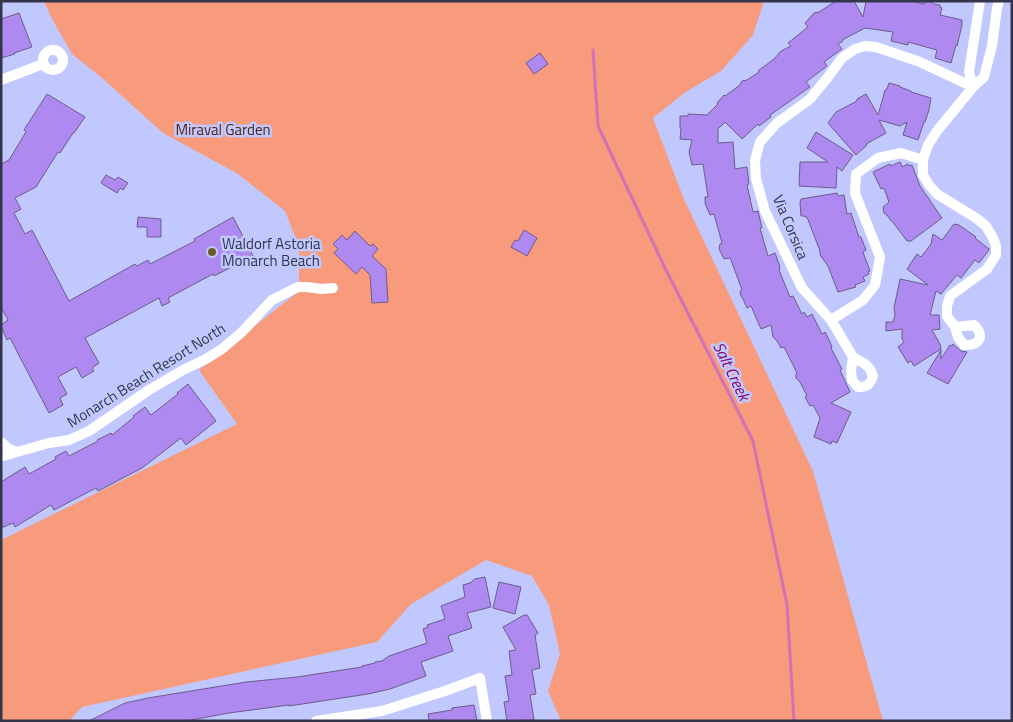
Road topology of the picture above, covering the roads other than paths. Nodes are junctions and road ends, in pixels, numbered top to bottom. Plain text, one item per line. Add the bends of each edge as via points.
1 (980, 1) edge
2 (999, 1) edge
3 (43, 64) dead end
4 (1, 80) edge
5 (974, 87) junction
6 (923, 160) junction
7 (333, 288) dead end
8 (831, 320) junction
9 (955, 327) dead end
10 (853, 357) dead end
11 (1, 442) edge
12 (18, 452) junction
13 (1, 456) edge
14 (316, 721) edge
15 (487, 721) edge

1 - 5 street via 969,72
2 - 5 street via 984,77
3 - 4 street
5 - 6 street via 937,131
5 - 8 street, Via Corsica via 920,62 865,46 842,58 810,99 777,123 760,142 755,160 756,179 766,211 802,288
6 - 8 street via 901,153 878,158 856,174 855,193 880,257 877,275 875,284 863,300
6 - 9 street via 923,175 929,185 937,194 986,226 996,246 996,255 987,269 950,296 947,316
7 - 12 street, Monarch Beach Resort North via 298,287 272,300 222,349 150,390 89,431 70,440
8 - 10 street, Via Corsica
11 - 12 street
12 - 13 street, Monarch Beach Resort North
14 - 15 street via 382,710 480,678

